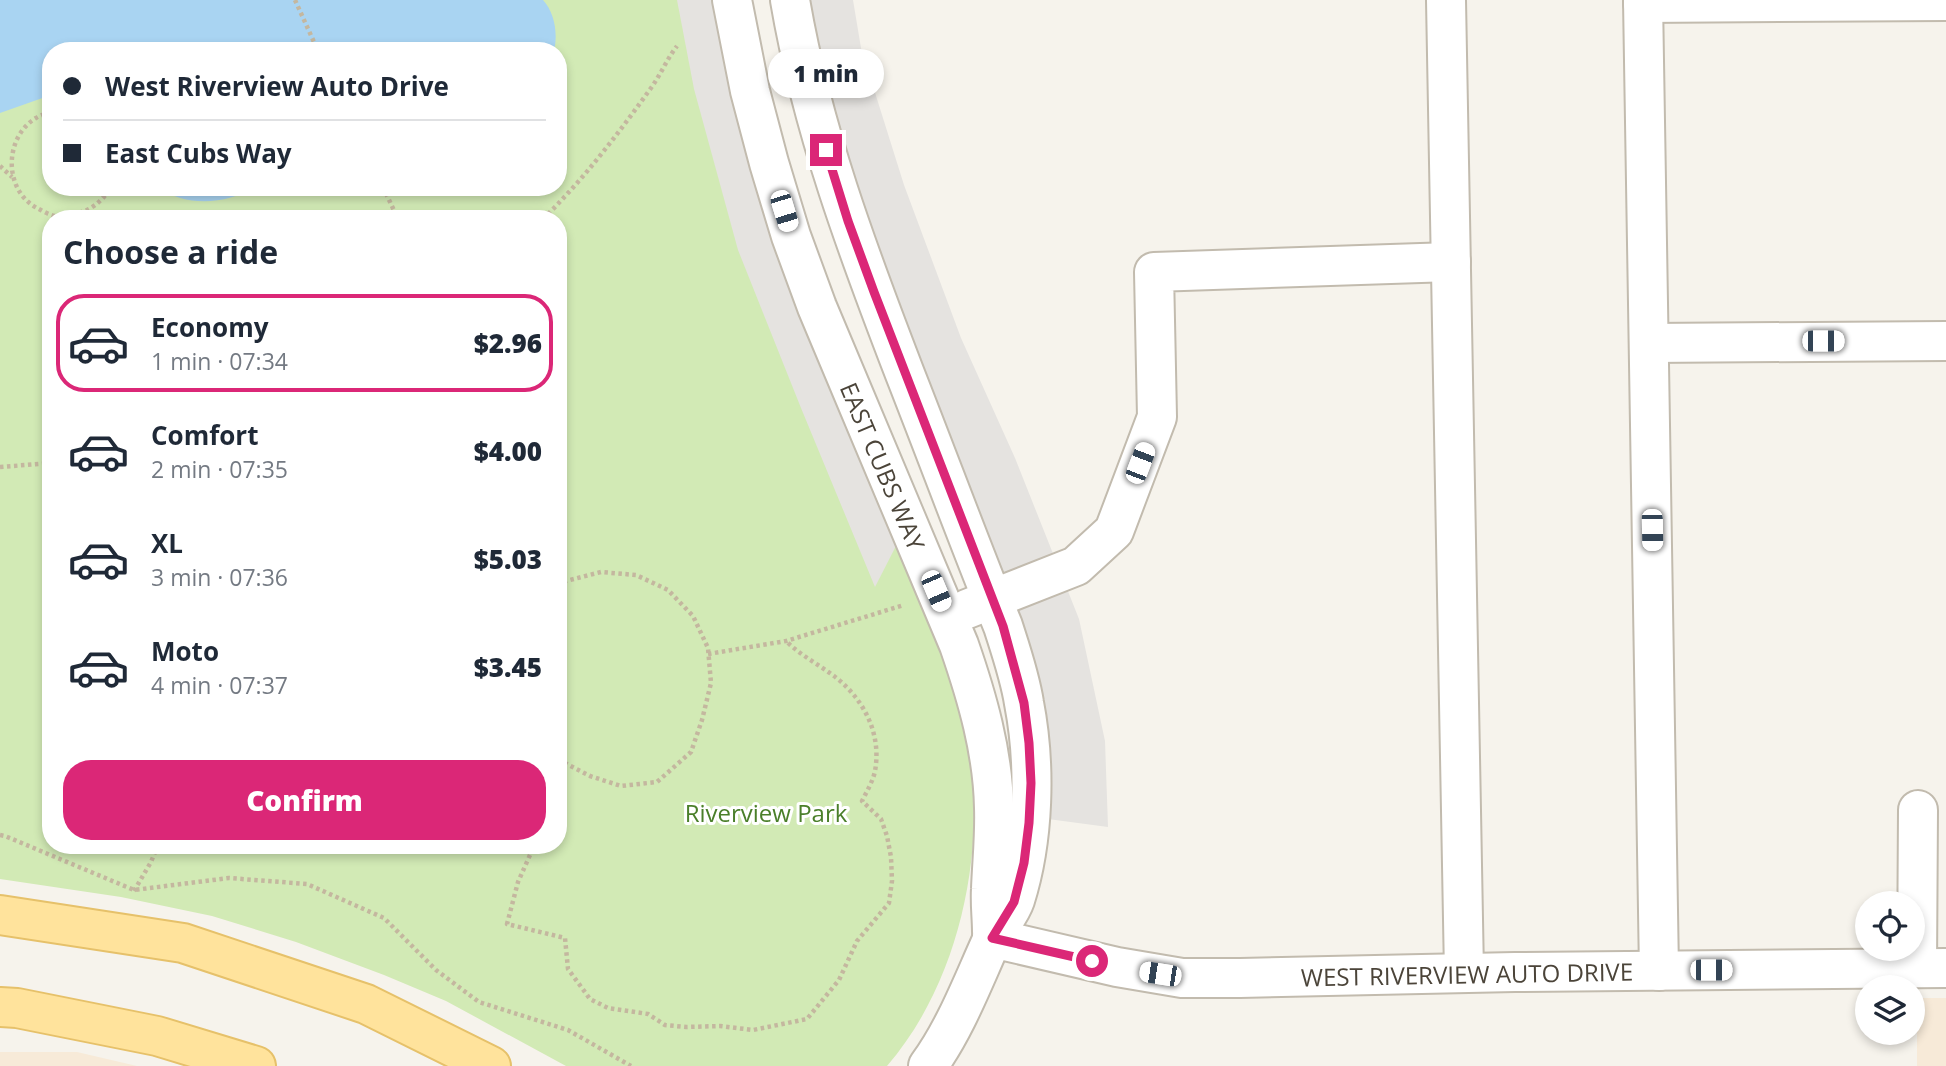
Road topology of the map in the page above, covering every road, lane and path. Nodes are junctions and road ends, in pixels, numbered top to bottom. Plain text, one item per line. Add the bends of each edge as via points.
1 (295, 0) edge
2 (732, 0) edge
3 (790, 0) edge
4 (1446, 0) edge
5 (1946, 1) edge
6 (1643, 2) edge
7 (314, 42) edge
8 (677, 46) dead end
9 (42, 115) edge
10 (0, 166) edge
11 (13, 178) junction
12 (567, 193) edge
13 (104, 196) edge
14 (565, 196) edge
15 (87, 210) edge
16 (551, 210) edge
17 (42, 211) edge
18 (1451, 262) junction
19 (1946, 341) edge
20 (1649, 343) junction
21 (42, 464) edge
22 (0, 467) edge
23 (567, 581) edge
24 (992, 600) junction
25 (912, 602) dead end
26 (947, 617) junction
27 (786, 640) junction
28 (708, 654) junction
29 (567, 764) edge
30 (1918, 810) dead end
31 (0, 835) edge
32 (42, 851) edge
33 (48, 854) edge
34 (154, 854) edge
35 (530, 855) dead end
36 (134, 890) junction
37 (131, 896) dead end
38 (0, 915) edge
39 (992, 938) junction
40 (1931, 968) edge
41 (1659, 971) junction
42 (1464, 973) junction
43 (0, 1007) edge
44 (256, 1066) edge
45 (491, 1066) edge
46 (631, 1066) edge
47 (928, 1066) edge

1 - 7 path
2 - 26 street, EAST CUBS WAY via 753,103 791,236
3 - 24 street, EAST CUBS WAY via 848,221
4 - 18 street
5 - 6 street
6 - 20 street
8 - 12 path via 622,128
9 - 11 path via 14,144
10 - 11 path
11 - 17 path via 21,193
13 - 15 path
14 - 16 path
18 - 24 street via 1154,272 1157,417 1114,531 1076,566
18 - 42 street
19 - 20 street
20 - 41 street
21 - 22 path
23 - 28 path via 601,572 636,575 668,590 693,615
24 - 26 street
24 - 39 street, EAST CUBS WAY via 1024,703 1031,783 1026,849 1014,902
25 - 27 path
26 - 39 street, EAST CUBS WAY via 973,684 990,765 994,806
27 - 28 path
27 - 35 path via 837,678 861,703 872,725 875,772 862,801 881,819 891,857 889,903 807,1019 753,1030 686,1027 665,1025 648,1014 608,1008 590,999 568,969 565,938 508,924
28 - 29 path via 711,683 691,752 657,782 621,786
30 - 40 street
31 - 32 path
33 - 36 path
34 - 36 path
36 - 37 path
36 - 46 path via 229,878 307,884 384,918 436,971 480,1002 568,1030
38 - 45 main road via 183,943 366,1004
39 - 42 street, WEST RIVERVIEW AUTO DRIVE via 1182,978
39 - 47 street, EAST CUBS WAY via 959,1012
40 - 41 street, WEST RIVERVIEW AUTO DRIVE
41 - 42 street, WEST RIVERVIEW AUTO DRIVE
43 - 44 main road via 158,1036

